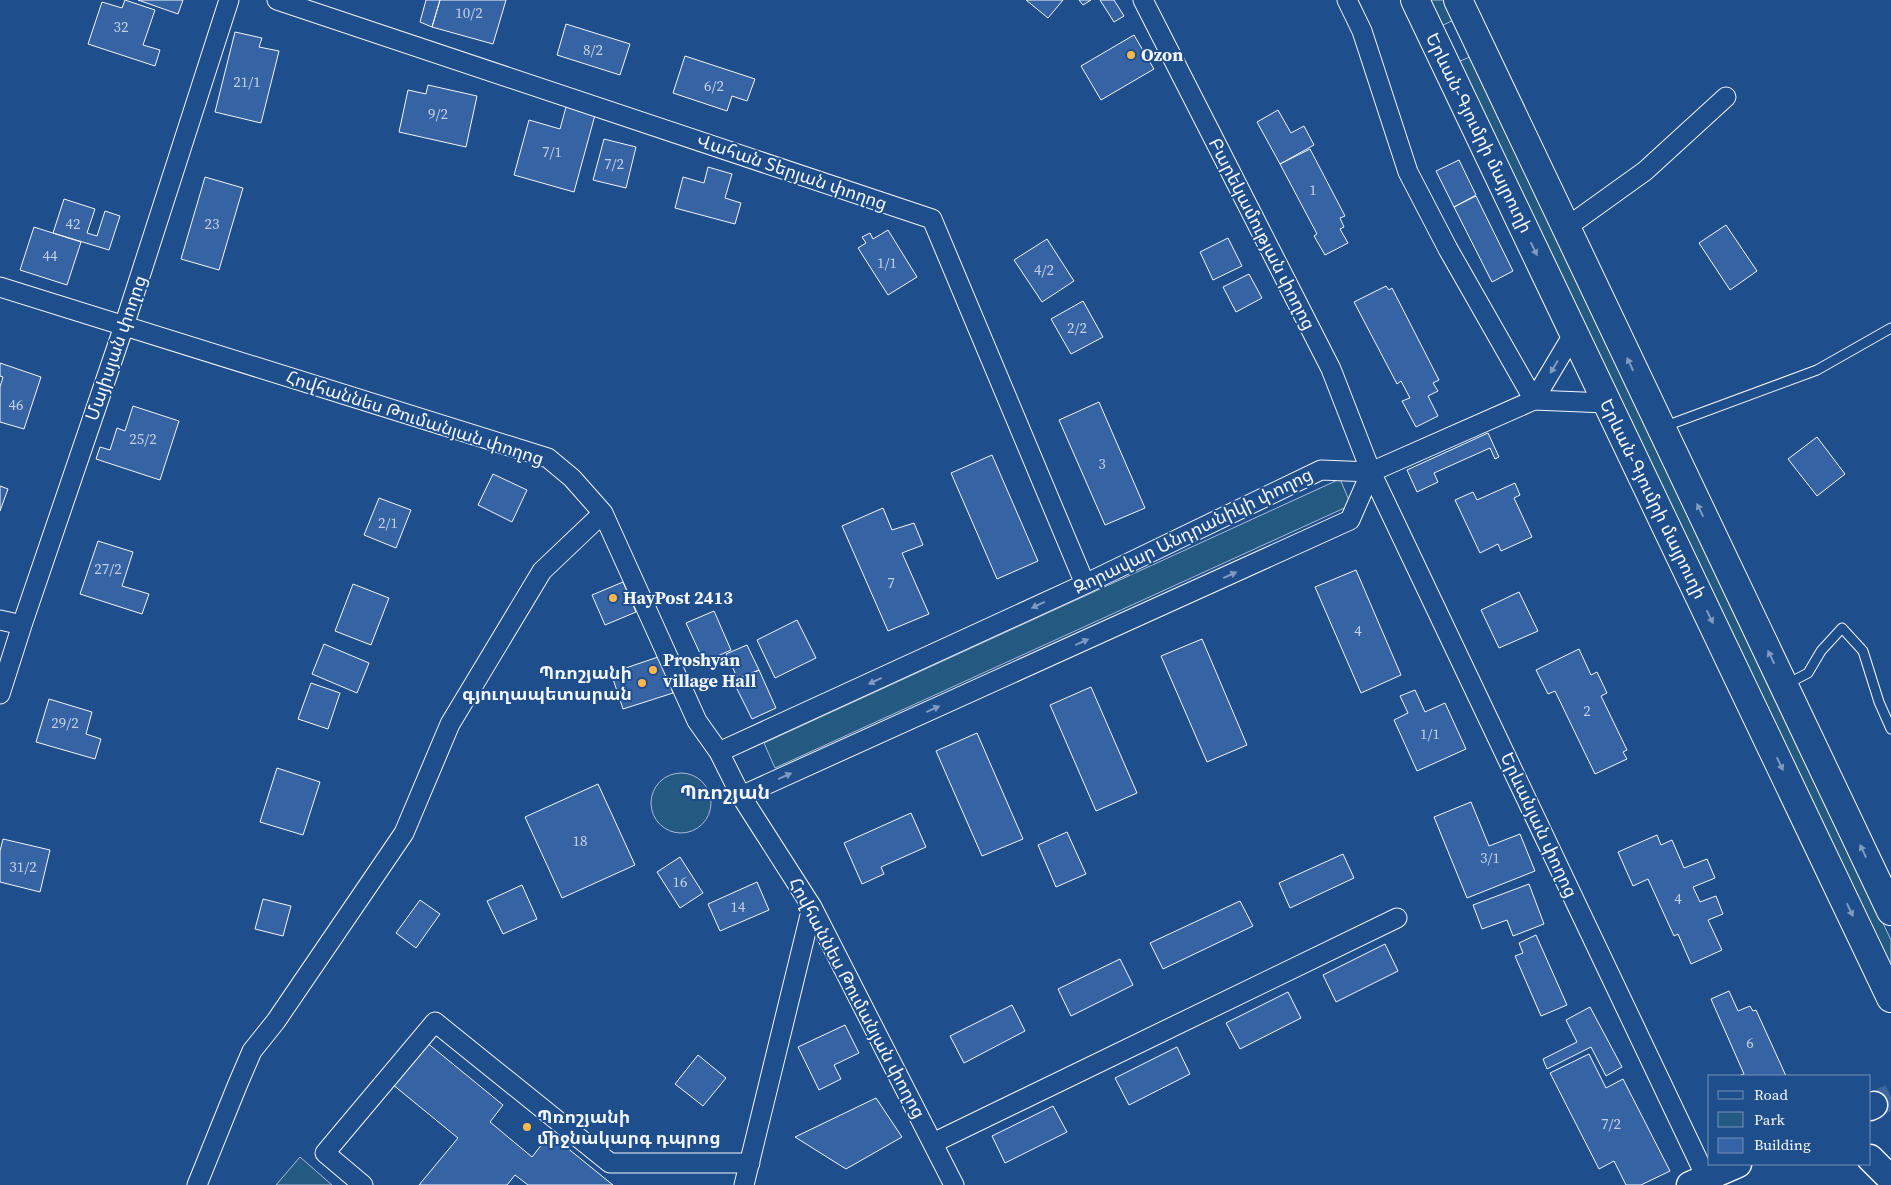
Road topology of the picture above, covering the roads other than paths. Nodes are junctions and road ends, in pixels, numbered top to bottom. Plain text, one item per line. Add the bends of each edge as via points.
1 (229, 0) edge
2 (277, 0) edge
3 (1143, 0) edge
4 (1347, 0) edge
5 (1415, 0) edge
6 (1458, 0) edge
7 (1473, 32) junction
8 (1439, 49) junction
9 (1726, 97) dead end
10 (1567, 227) junction
11 (0, 287) edge
12 (124, 326) junction
13 (1891, 328) edge
14 (1574, 334) junction
15 (1534, 400) junction
16 (1606, 403) junction
17 (1660, 428) junction
18 (1371, 472) junction
19 (603, 513) junction
20 (1085, 584) junction
21 (0, 620) edge
22 (22, 625) junction
23 (1785, 685) junction
24 (0, 694) edge
25 (1891, 728) edge
26 (719, 752) junction
27 (741, 796) junction
28 (812, 907) junction
29 (1891, 911) edge
30 (1396, 918) dead end
31 (1891, 998) edge
32 (933, 1144) junction
33 (1871, 1159) edge
34 (750, 1163) junction
35 (1736, 1165) edge
36 (1891, 1179) edge
37 (1698, 1181) edge
38 (197, 1185) edge
39 (363, 1185) edge
40 (744, 1185) edge
41 (954, 1185) edge

1 - 12 street, Մայիսյան փողոց
2 - 20 street, Վահան Տերյան փողոց via 932,219
3 - 18 street, Բարեկամության փողոց via 1331,369
4 - 15 street via 1362,31 1408,172 1448,250
5 - 8 highway, Երևան-Գյումրի մայրուղի
6 - 7 highway
7 - 8 highway
7 - 10 highway
8 -> 14 highway, Երևան-Գյումրի մայրուղի
9 - 10 street via 1645,171
17 -> 10 highway
11 - 12 street, Հովհաննես Թումանյան փողոց
12 - 19 street, Հովհաննես Թումանյան փողոց via 548,458 572,478
12 - 22 street, Մայիսյան փողոց
13 - 17 lane via 1818,370
14 -> 15 street
14 - 16 highway, Երևան-Գյումրի մայրուղի
15 - 16 street
15 - 18 street
16 -> 31 highway, Երևան-Գյումրի մայրուղի
23 -> 17 highway
18 - 20 street, Զորավար Անդրանիկի փողոց via 1321,470
27 -> 18 street via 1350,520
18 - 37 street, Երևանյան փողոց
19 - 26 street, Հովհաննես Թումանյան փողոց via 697,721
19 - 38 street via 542,571 450,724 404,833 276,1021 252,1051
20 -> 26 street, Զորավար Անդրանիկի փողոց
21 - 22 street
22 - 24 street, Մայիսյան փողոց
23 - 25 lane via 1808,673 1842,628 1863,651
29 -> 23 highway
26 - 27 street, Հովհաննես Թումանյան փողոց
27 - 28 street, Հովհաննես Թումանյան փողոց
28 - 32 street, Հովհաննես Թումանյան փողոց
28 - 34 street
30 - 32 street
32 - 41 street, Հովհաննես Թումանյան փողոց
33 - 36 street
34 - 39 street via 610,1163 435,1022 325,1153
34 - 40 street
35 - 37 street

